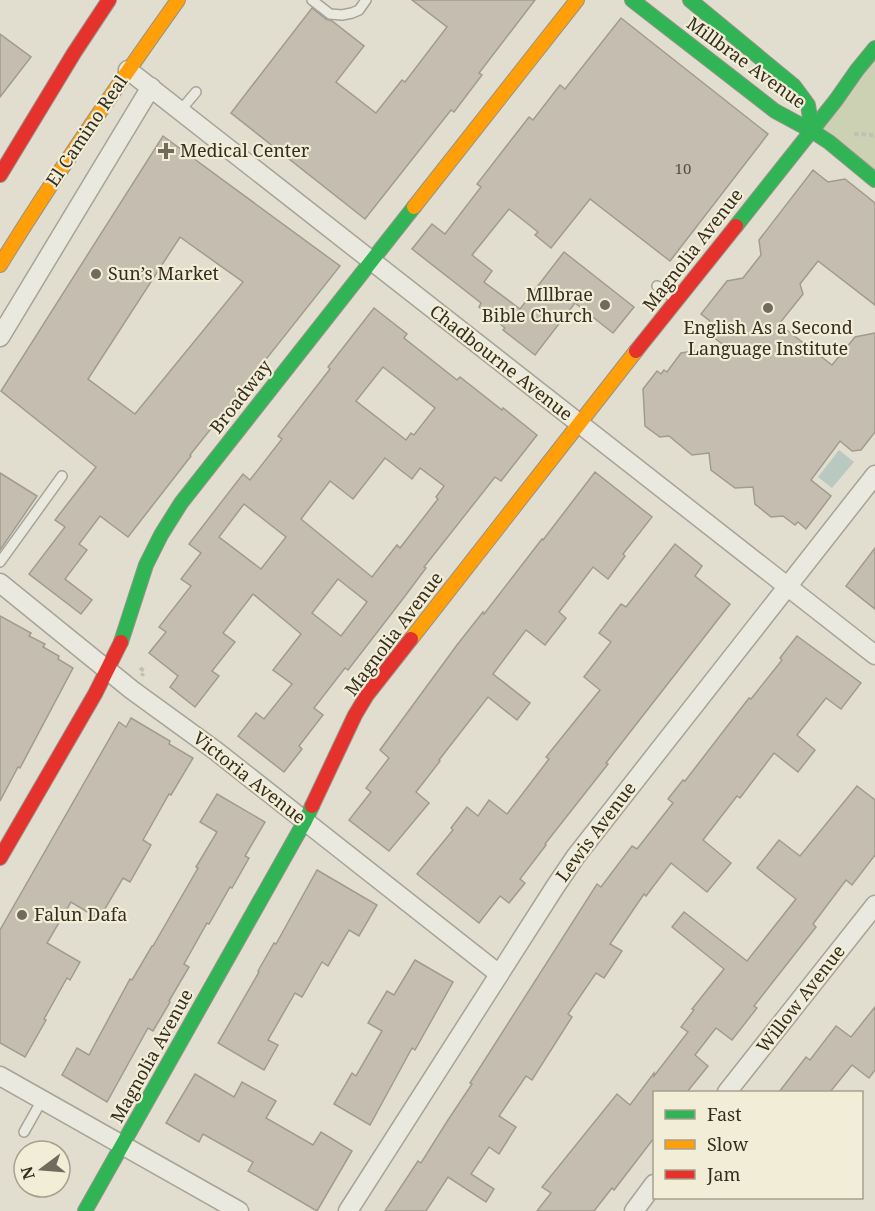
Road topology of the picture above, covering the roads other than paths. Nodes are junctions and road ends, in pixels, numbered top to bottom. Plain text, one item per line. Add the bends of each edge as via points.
1 (109, 0) edge
2 (178, 0) edge
3 (312, 0) edge
4 (366, 0) edge
5 (577, 0) edge
6 (632, 0) edge
7 (690, 0) edge
8 (875, 48) edge
9 (128, 70) junction
10 (151, 87) junction
11 (196, 92) dead end
12 (180, 111) junction
13 (812, 131) junction
14 (0, 175) edge
15 (875, 180) edge
16 (371, 261) junction
17 (0, 265) edge
18 (657, 286) dead end
19 (677, 300) junction
20 (0, 337) edge
21 (579, 423) junction
22 (63, 476) dead end
23 (875, 476) edge
24 (0, 562) edge
25 (1, 586) edge
26 (788, 587) junction
27 (875, 655) edge
28 (107, 670) junction
29 (304, 821) junction
30 (0, 858) edge
31 (875, 905) edge
32 (499, 974) junction
33 (0, 1076) edge
34 (728, 1091) edge
35 (42, 1100) junction
36 (24, 1132) dead end
37 (123, 1145) junction
38 (653, 1186) edge
39 (85, 1211) edge
40 (240, 1211) edge
41 (348, 1211) edge
42 (634, 1211) edge

1 - 14 main road
2 - 9 main road, El Camino Real
3 - 4 lane via 330,14 342,15 359,10
5 - 16 main road, Broadway
6 - 13 main road, Millbrae Avenue via 777,113
7 - 13 main road, Millbrae Avenue via 794,86 808,105
8 - 13 main road, Magnolia Avenue
9 - 10 street, Chadbourne Avenue
9 - 17 main road, El Camino Real
10 - 12 street, Chadbourne Avenue
10 - 20 street, El Camino Real
11 - 12 lane
12 - 16 street, Chadbourne Avenue
13 - 15 main road, Millbrae Avenue
13 - 19 main road, Magnolia Avenue
16 - 21 street, Chadbourne Avenue
16 - 28 main road, Broadway via 181,503 146,565 120,644
18 - 19 lane
19 - 21 main road, Magnolia Avenue
21 - 26 street, Chadbourne Avenue
21 - 29 main road, Magnolia Avenue via 367,695
22 - 24 lane
23 - 26 street, Lewis Avenue
25 - 28 street, Victoria Avenue
26 - 27 street, Chadbourne Avenue
26 - 32 street, Lewis Avenue via 576,856
28 - 29 street, Victoria Avenue
28 - 30 main road, Broadway
29 - 32 street, Victoria Avenue
29 - 37 main road, Magnolia Avenue
31 - 34 street, Willow Avenue
32 - 41 street, Lewis Avenue
33 - 35 street
35 - 36 lane
35 - 37 street
37 - 39 main road, Magnolia Avenue
37 - 40 street
38 - 42 street

